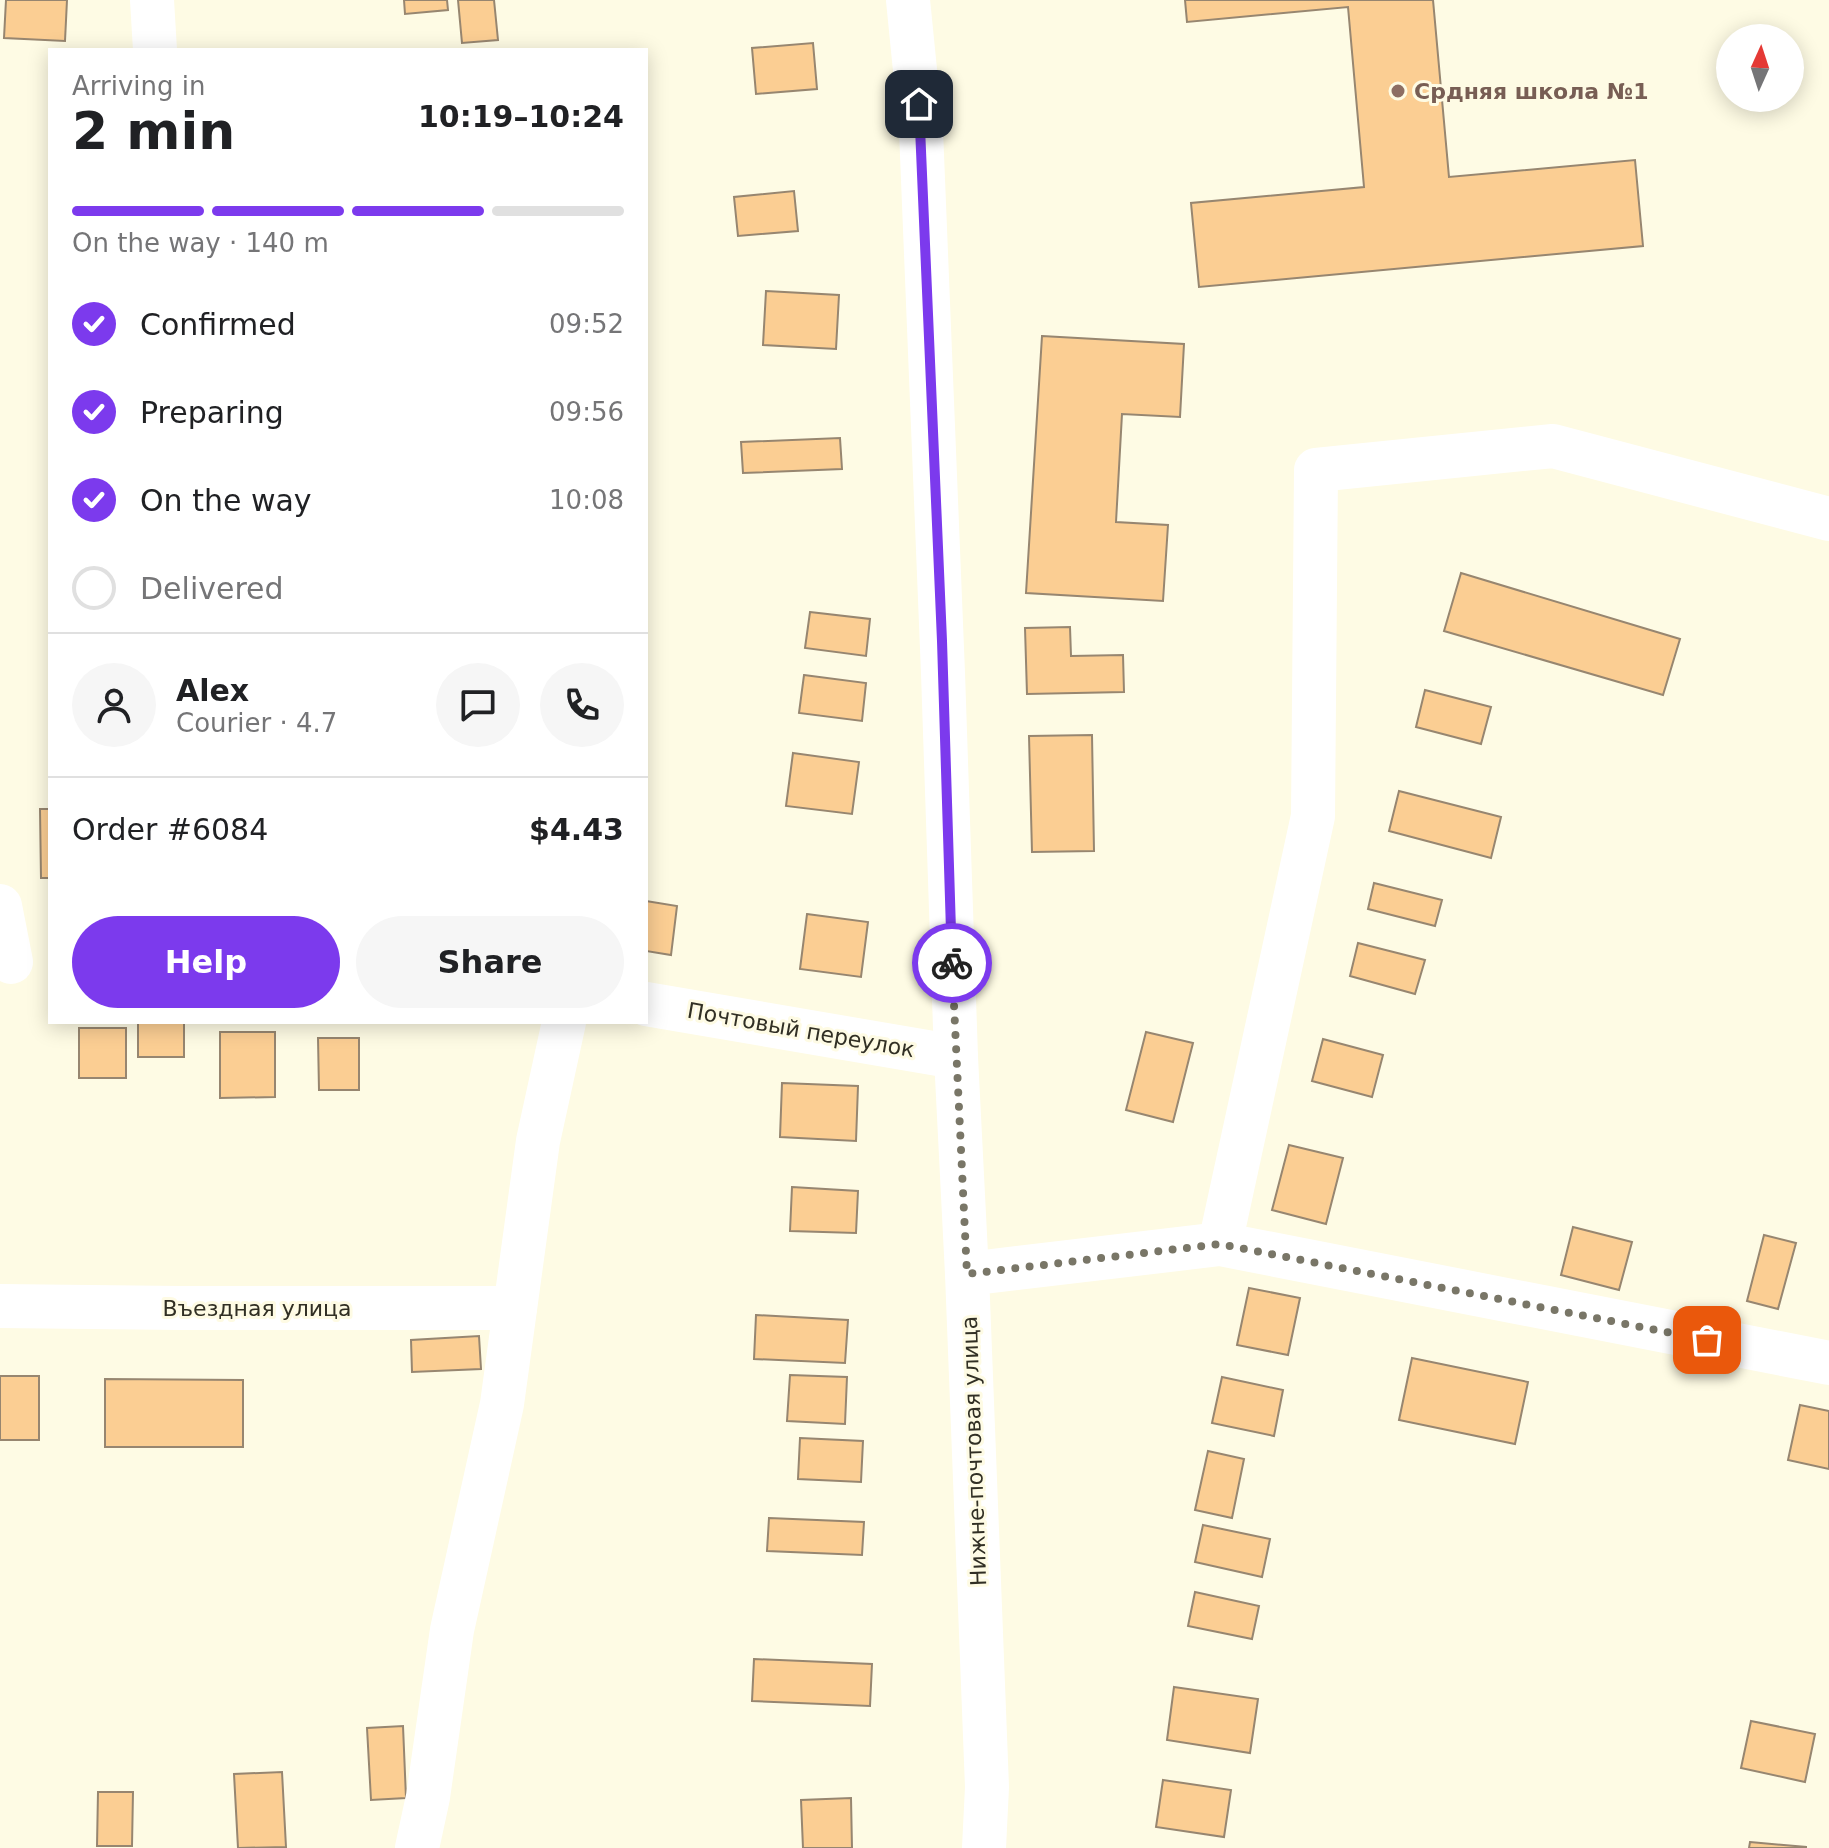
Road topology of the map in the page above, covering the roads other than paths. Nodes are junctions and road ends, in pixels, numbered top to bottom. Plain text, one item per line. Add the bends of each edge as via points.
1 (152, 0) edge
2 (908, 0) edge
3 (155, 48) edge
4 (1829, 519) edge
5 (0, 906) edge
6 (20, 962) edge
7 (648, 1004) edge
8 (564, 1024) edge
9 (956, 1057) junction
10 (1220, 1244) junction
11 (967, 1274) junction
12 (0, 1306) edge
13 (515, 1308) junction
14 (1829, 1363) edge
15 (417, 1848) edge
16 (984, 1848) edge

1 - 3 street
2 - 9 street, Нижне-почтовая улица via 921,130
4 - 10 street via 1553,446 1316,470 1313,816
5 - 6 street
7 - 9 street, Почтовый переулок
8 - 13 street via 538,1141
9 - 11 street, Нижне-почтовая улица
10 - 11 street
10 - 14 street
11 - 16 street, Нижне-почтовая улица via 987,1787
12 - 13 street, Въездная улица
13 - 15 street via 502,1404 452,1630

